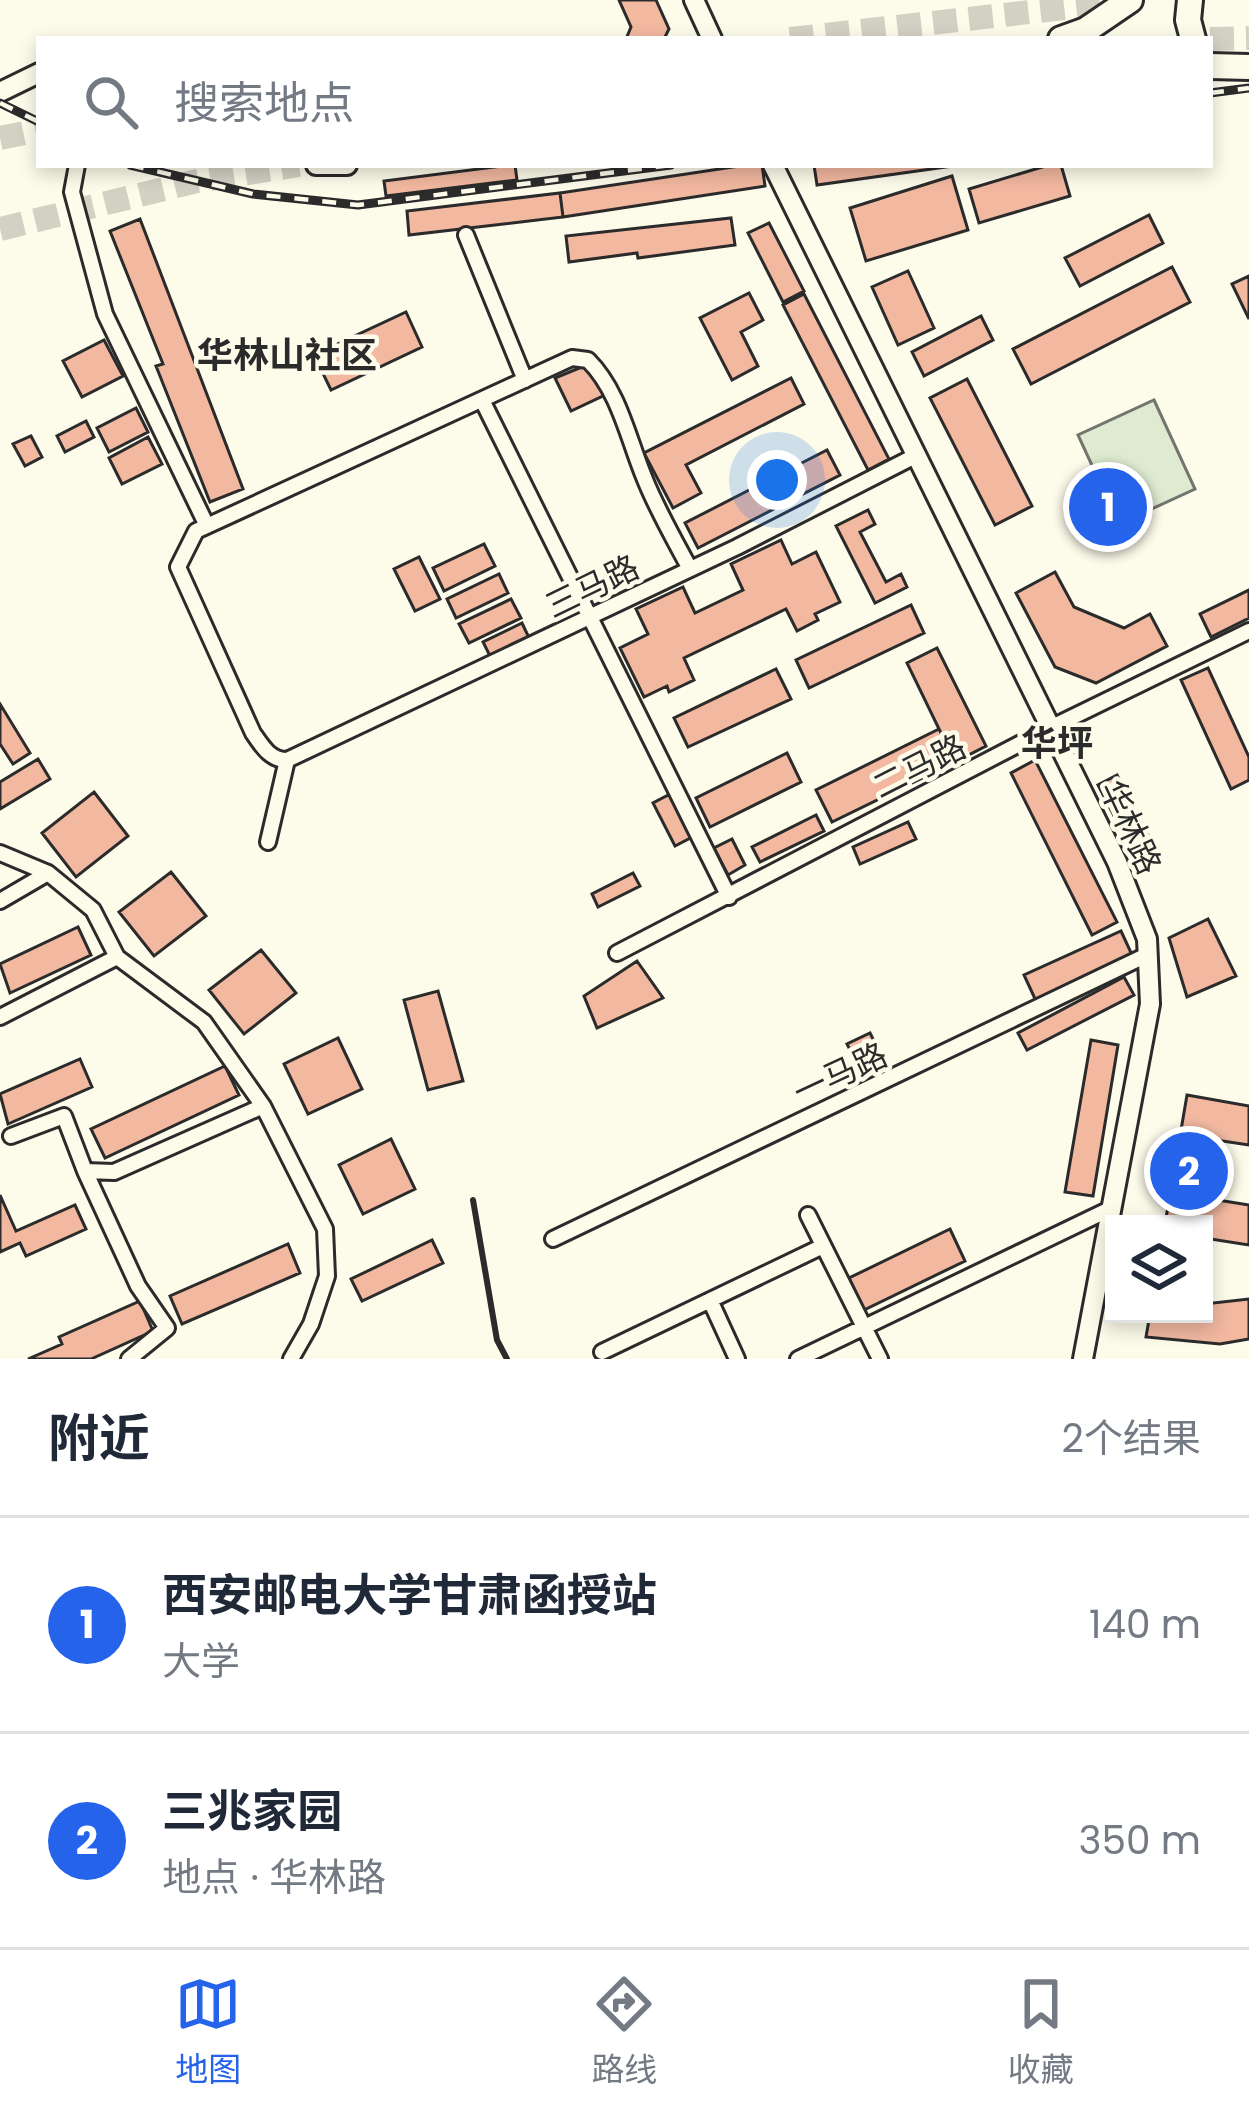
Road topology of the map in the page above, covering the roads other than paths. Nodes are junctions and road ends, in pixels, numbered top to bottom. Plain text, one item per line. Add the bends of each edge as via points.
1 (694, 0) edge
2 (1130, 0) edge
3 (1190, 0) edge
4 (711, 36) edge
5 (1070, 36) edge
6 (1192, 36) edge
7 (36, 74) edge
8 (0, 92) edge
9 (76, 168) edge
10 (778, 173) edge
11 (466, 235) dead end
12 (525, 380) junction
13 (482, 400) junction
14 (917, 455) junction
15 (207, 526) junction
16 (689, 569) junction
17 (592, 616) junction
18 (1249, 631) edge
19 (1050, 728) junction
20 (287, 760) junction
21 (268, 842) dead end
22 (0, 853) edge
23 (48, 873) junction
24 (729, 897) junction
25 (0, 901) edge
26 (617, 952) dead end
27 (1149, 954) junction
28 (117, 957) junction
29 (0, 1017) edge
30 (263, 1106) junction
31 (11, 1136) dead end
32 (85, 1171) junction
33 (1112, 1208) junction
34 (808, 1215) dead end
35 (553, 1239) dead end
36 (823, 1246) junction
37 (710, 1300) junction
38 (864, 1327) junction
39 (602, 1352) dead end
40 (129, 1359) edge
41 (291, 1359) edge
42 (737, 1359) edge
43 (798, 1359) edge
44 (880, 1359) edge
45 (1083, 1359) edge

1 - 4 street
2 - 5 highway
3 - 6 highway
7 - 8 street
9 - 15 street via 72,192 105,314
10 - 14 street, 华林路
11 - 12 street
12 - 13 street
12 - 16 street via 572,358 599,371
13 - 15 street
13 - 17 street
14 - 16 street, 三马路
14 - 19 street, 华林路
15 - 20 street via 196,531 178,567 253,733 265,751
16 - 17 street, 三马路
17 - 20 street, 三马路
17 - 24 street
18 - 19 street, 二马路
19 - 24 street, 二马路
19 - 27 street, 华林路 via 1117,862
20 - 21 street
22 - 23 street
23 - 25 street
23 - 28 street via 93,910
24 - 26 street, 二马路
27 - 33 street, 华林路 via 1149,1019
27 - 35 street, 一马路
28 - 29 street
28 - 30 street via 204,1022
30 - 32 street via 114,1172
30 - 41 street via 325,1229 327,1276
31 - 32 street via 64,1116
32 - 40 street via 138,1286 167,1328
33 - 38 street
33 - 45 street, 华林路
34 - 36 street
36 - 37 street
36 - 38 street
37 - 39 street
37 - 42 street
38 - 43 street
38 - 44 street

